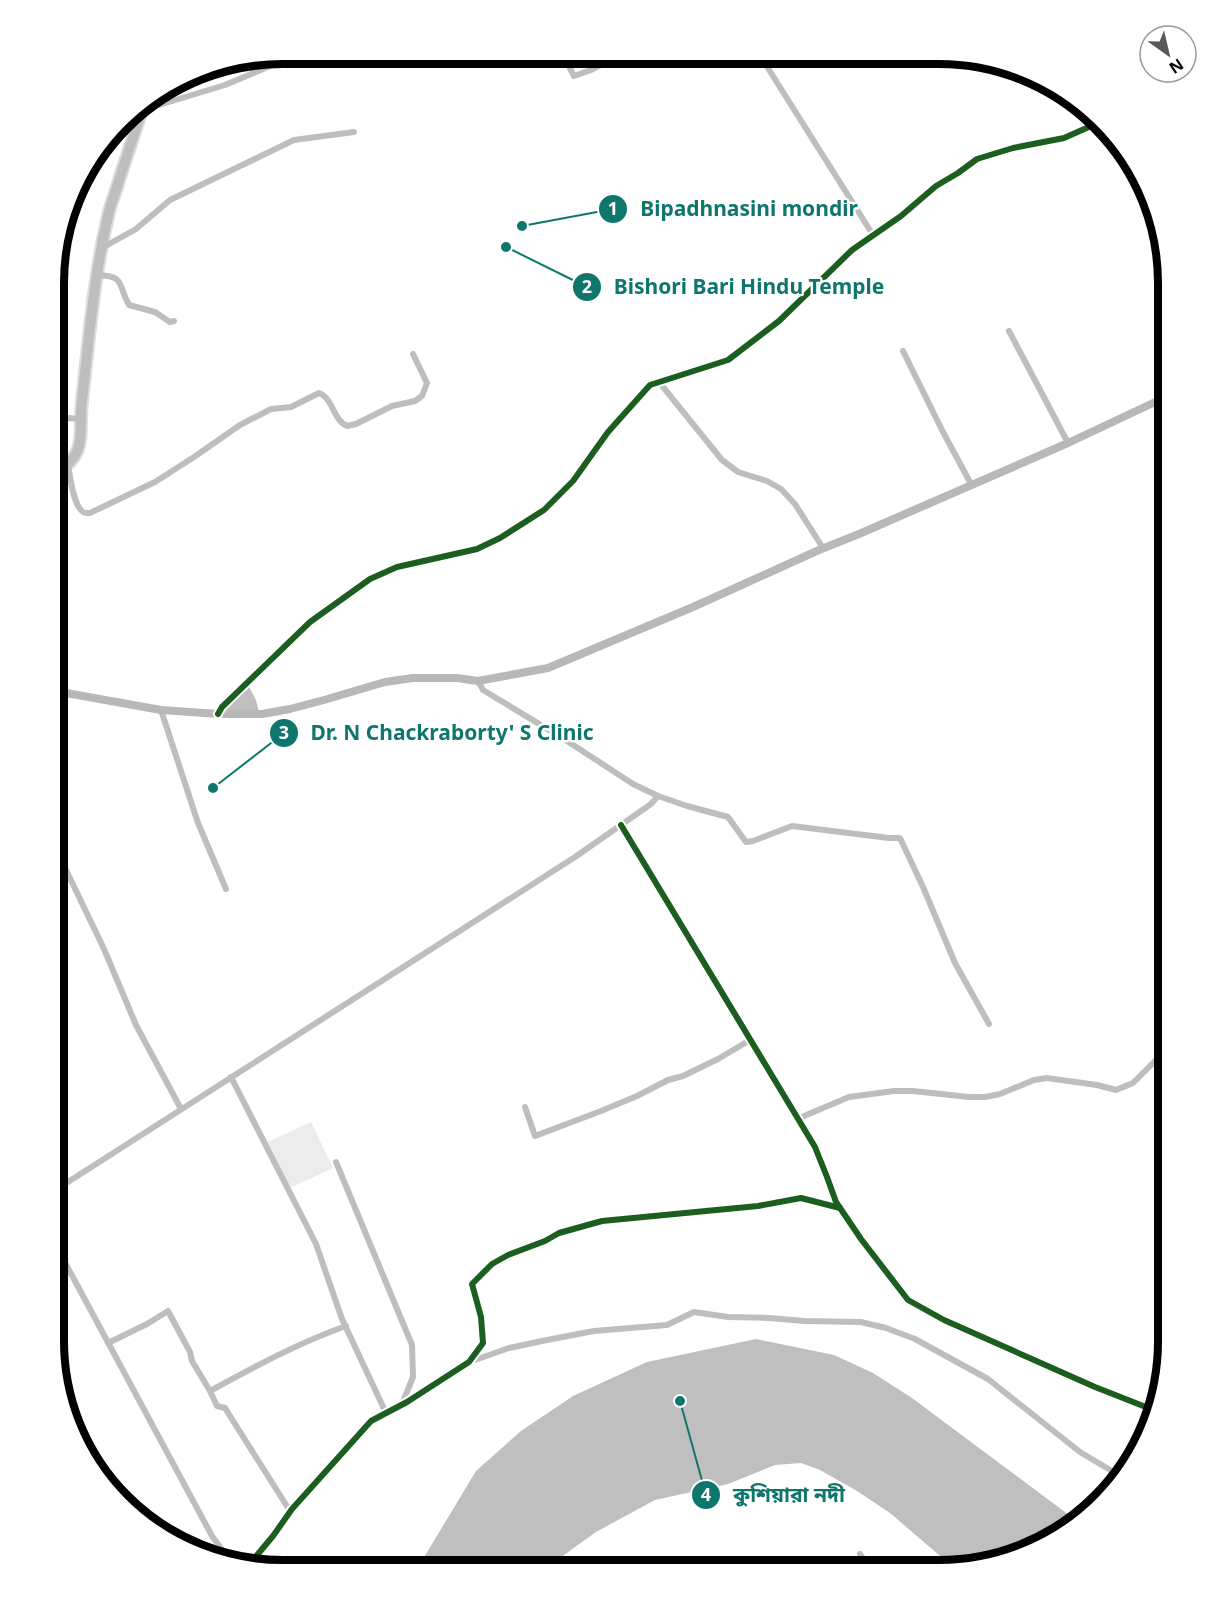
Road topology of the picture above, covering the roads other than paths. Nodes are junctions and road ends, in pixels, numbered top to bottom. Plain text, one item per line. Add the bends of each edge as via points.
1 (568, 64) edge
2 (602, 64) edge
3 (766, 64) edge
4 (273, 65) edge
5 (156, 105) edge
6 (140, 118) edge
7 (1090, 126) edge
8 (354, 132) dead end
9 (873, 236) junction
10 (102, 248) junction
11 (98, 275) junction
12 (174, 321) dead end
13 (1009, 331) dead end
14 (903, 351) dead end
15 (413, 354) dead end
16 (659, 382) junction
17 (1158, 401) edge
18 (64, 418) edge
19 (80, 419) junction
20 (1068, 443) junction
21 (68, 465) junction
22 (64, 468) edge
23 (971, 484) junction
24 (824, 548) junction
25 (478, 681) junction
26 (64, 693) edge
27 (161, 710) junction
28 (218, 714) junction
29 (658, 796) junction
30 (621, 825) junction
31 (64, 866) edge
32 (226, 889) dead end
33 (989, 1024) dead end
34 (750, 1040) junction
35 (1158, 1058) edge
36 (231, 1077) junction
37 (525, 1107) dead end
38 (181, 1109) junction
39 (797, 1119) junction
40 (336, 1162) dead end
41 (64, 1185) edge
42 (840, 1208) junction
43 (64, 1261) edge
44 (346, 1326) junction
45 (108, 1343) junction
46 (469, 1362) junction
47 (210, 1391) junction
48 (402, 1405) junction
49 (1147, 1407) edge
50 (386, 1413) junction
51 (1114, 1472) edge
52 (290, 1512) junction
53 (223, 1551) edge
54 (860, 1554) dead end
55 (254, 1558) edge
56 (864, 1560) edge

1 - 2 street via 574,76
3 - 9 street
4 - 5 street via 225,85
6 - 10 highway via 109,211
7 - 9 street via 1064,138 977,159
8 - 10 street via 294,140 170,200 136,229
9 - 16 street via 852,250 779,321 728,360
10 - 11 highway
11 - 12 street via 116,278 129,305
11 - 19 highway
13 - 20 street
14 - 23 street
15 - 21 street via 427,383 422,396 415,400 347,426 319,393 291,406 272,409 240,425 155,482 90,513 80,510
16 - 24 street via 722,460 738,472 781,489
16 - 28 street via 650,385 608,432 573,481 544,510 477,549 397,567 370,579 310,622
17 - 20 main road
18 - 19 street
19 - 21 highway via 81,443
20 - 23 main road
21 - 22 highway
23 - 24 main road
24 - 25 main road via 548,668
25 - 28 main road via 413,678 290,709 262,714
25 - 29 street via 483,690
26 - 27 main road
27 - 28 main road
27 - 32 street via 198,823
29 - 30 street
29 - 33 street via 728,817 746,842 792,826 900,838 955,963
30 - 34 street
30 - 36 street
31 - 38 street via 136,1025
34 - 37 street via 683,1076 535,1136
34 - 39 street
35 - 39 street via 1133,1083 1116,1090 1047,1078 985,1097 894,1091 849,1097
36 - 38 street
36 - 44 street via 316,1244
38 - 41 street
39 - 42 street via 814,1147
40 - 48 street via 412,1346 413,1377
42 - 46 street via 801,1198 758,1206 602,1221 559,1233 492,1264 472,1284 483,1343
42 - 49 street via 908,1300 944,1320
43 - 45 street
44 - 47 street via 280,1354
44 - 50 street
45 - 47 street via 168,1311
45 - 53 street
46 - 48 street
46 - 51 street via 509,1348 594,1331 667,1325 694,1312 804,1322 861,1322 915,1339 988,1379 1080,1452
47 - 52 street via 217,1406 225,1408 241,1432
48 - 50 street
50 - 52 street via 370,1421
52 - 55 street
54 - 56 street

